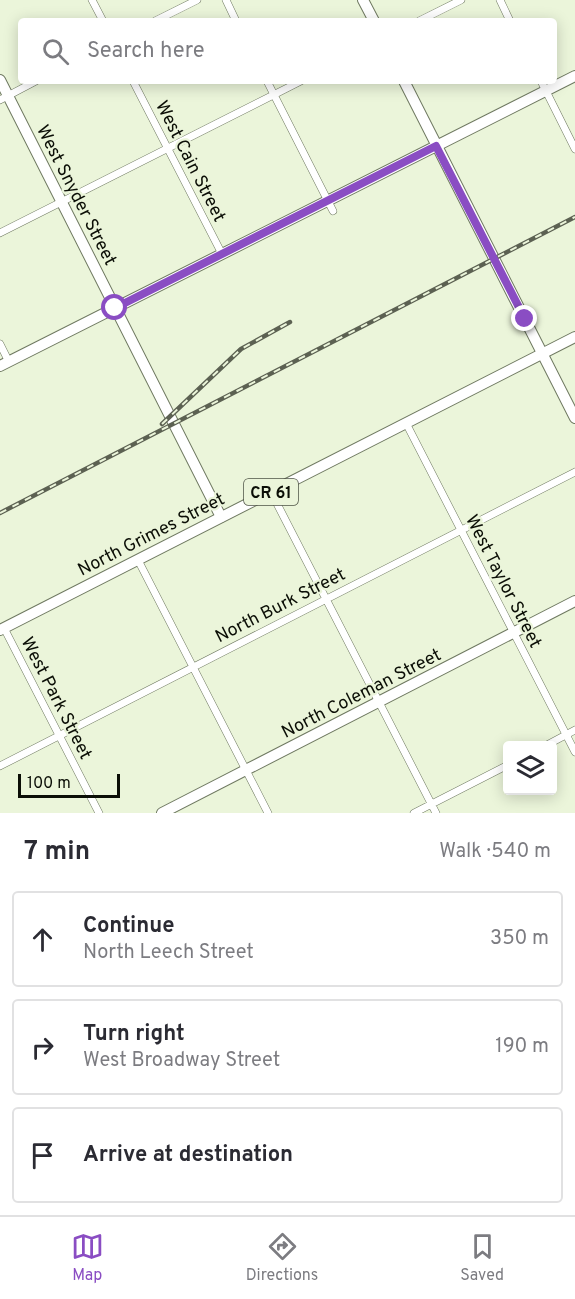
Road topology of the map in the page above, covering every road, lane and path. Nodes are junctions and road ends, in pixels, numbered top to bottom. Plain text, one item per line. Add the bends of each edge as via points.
1 (92, 0) edge
2 (197, 0) edge
3 (226, 0) edge
4 (363, 0) edge
5 (461, 0) edge
6 (500, 0) edge
7 (101, 18) edge
8 (161, 18) edge
9 (235, 18) edge
10 (372, 18) edge
11 (425, 18) edge
12 (509, 18) edge
13 (575, 76) edge
14 (0, 80) edge
15 (557, 82) edge
16 (30, 84) edge
17 (135, 84) edge
18 (268, 84) edge
19 (295, 84) edge
20 (405, 84) edge
21 (543, 86) edge
22 (274, 95) junction
23 (4, 98) edge
24 (436, 146) junction
25 (167, 148) junction
26 (575, 149) edge
27 (62, 201) junction
28 (330, 206) junction
29 (0, 233) edge
30 (222, 254) junction
31 (115, 308) junction
32 (575, 338) edge
33 (0, 344) edge
34 (542, 354) junction
35 (4, 364) edge
36 (575, 418) edge
37 (406, 423) junction
38 (575, 472) edge
39 (272, 492) junction
40 (221, 517) junction
41 (461, 530) junction
42 (138, 560) junction
43 (326, 599) junction
44 (575, 601) edge
45 (2, 629) edge
46 (514, 633) junction
47 (193, 667) junction
48 (379, 703) junction
49 (575, 730) edge
50 (566, 735) junction
51 (60, 736) junction
52 (555, 741) edge
53 (575, 752) edge
54 (0, 766) edge
55 (503, 767) edge
56 (246, 770) junction
57 (432, 804) junction
58 (99, 813) edge
59 (162, 813) edge
60 (268, 813) edge
61 (414, 813) edge
62 (436, 813) edge

1 - 7 street
2 - 8 street
3 - 9 street
4 - 10 street
5 - 11 street
6 - 12 street
13 - 15 street
14 - 23 street, West Snyder Street
16 - 23 street
17 - 25 street, West Cain Street
18 - 22 street
19 - 22 street
20 - 24 street
21 - 24 street
21 - 26 street
22 - 25 street
22 - 28 street
23 - 27 street, West Snyder Street
24 - 28 street
24 - 34 street
25 - 27 street
25 - 30 street, West Cain Street
27 - 29 street
27 - 31 street, West Snyder Street
28 - 30 street
30 - 31 street
31 - 35 street
31 - 40 street, West Snyder Street
32 - 34 street, CR 61
33 - 35 street
34 - 36 street
34 - 37 street, North Grimes Street / CR 61
37 - 39 street, North Grimes Street / CR 61
37 - 41 street, West Taylor Street
38 - 41 street, North Burk Street
39 - 40 street, North Grimes Street / CR 61
39 - 43 street
40 - 42 street, North Grimes Street / CR 61
41 - 43 street, North Burk Street
41 - 46 street, West Taylor Street
42 - 45 street, North Grimes Street / CR 61
42 - 47 street
43 - 47 street, North Burk Street
43 - 48 street
44 - 46 street, North Coleman Street
45 - 51 street, West Park Street
46 - 48 street, North Coleman Street
46 - 50 street, West Taylor Street
47 - 51 street, North Burk Street
47 - 56 street
48 - 56 street, North Coleman Street
48 - 57 street
49 - 50 street
50 - 52 street
50 - 53 street, West Taylor Street
51 - 54 street, North Burk Street
51 - 58 street, West Park Street
55 - 57 street
56 - 59 street, North Coleman Street
56 - 60 street
57 - 61 street
57 - 62 street

